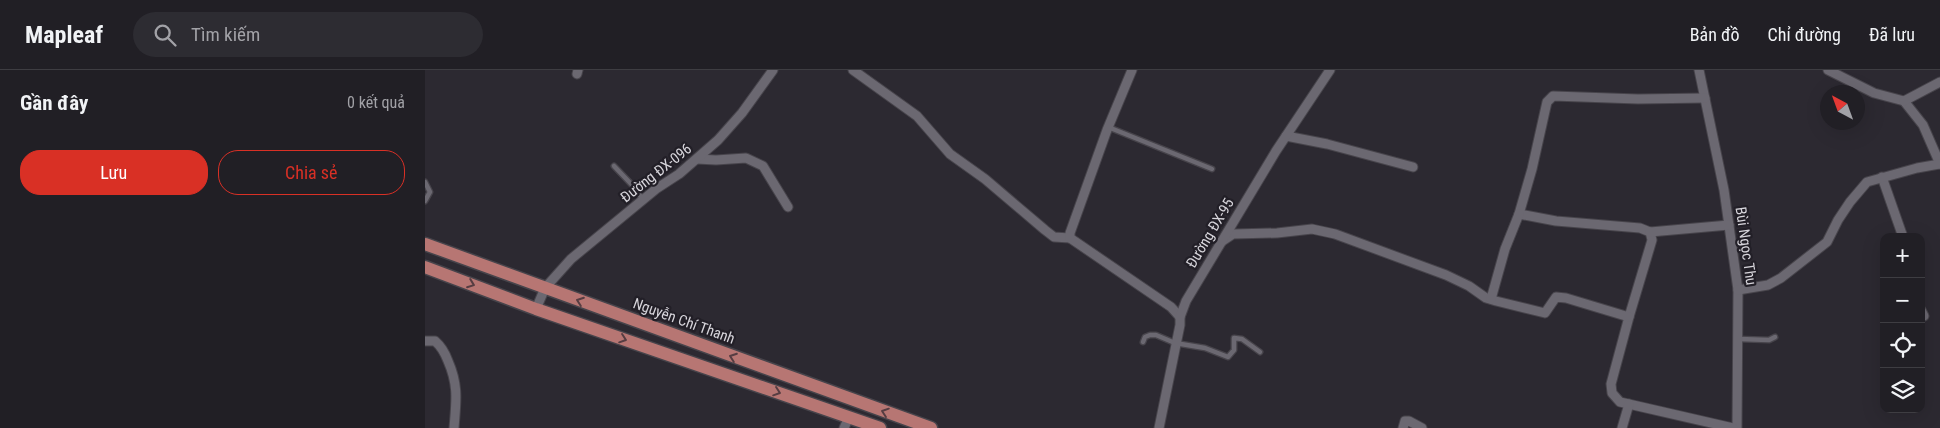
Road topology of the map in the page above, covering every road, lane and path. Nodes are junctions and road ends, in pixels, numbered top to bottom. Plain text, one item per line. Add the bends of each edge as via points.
1 (773, 70) edge
2 (853, 70) edge
3 (1132, 70) edge
4 (1330, 70) edge
5 (1699, 70) edge
6 (1828, 70) edge
7 (1940, 82) edge
8 (1705, 98) junction
9 (1904, 101) junction
10 (1109, 126) junction
11 (1286, 136) junction
12 (697, 159) junction
13 (1940, 164) edge
14 (614, 166) dead end
15 (1413, 167) dead end
16 (1212, 170) dead end
17 (1882, 177) junction
18 (425, 182) edge
19 (643, 200) junction
20 (425, 201) edge
21 (787, 207) dead end
22 (1519, 214) junction
23 (1729, 225) junction
24 (1650, 232) junction
25 (1902, 233) edge
26 (1070, 238) junction
27 (1221, 242) junction
28 (425, 244) edge
29 (425, 267) edge
30 (545, 288) junction
31 (1739, 290) junction
32 (1491, 299) junction
33 (536, 309) junction
34 (1180, 317) junction
35 (1629, 317) junction
36 (1775, 337) dead end
37 (1739, 339) junction
38 (425, 341) edge
39 (1143, 342) dead end
40 (1175, 343) junction
41 (1259, 352) dead end
42 (1629, 404) junction
43 (846, 422) edge
44 (454, 428) edge
45 (880, 428) edge
46 (931, 428) edge
47 (1159, 428) edge
48 (1403, 428) edge
49 (1422, 428) edge
50 (1622, 428) edge
51 (1733, 428) edge
52 (1737, 428) edge

1 - 12 street, Đường ĐX-096 via 736,120
2 - 26 street via 917,116 950,154 1054,237
3 - 10 street
4 - 11 street, Đường ĐX-95
5 - 8 street, Bùi Ngọc Thu
6 - 9 street via 1874,93
7 - 9 street
8 - 22 street via 1553,96 1547,102
8 - 23 street, Bùi Ngọc Thu via 1725,190
9 - 13 street via 1923,126
10 - 16 lane
10 - 26 street
11 - 15 street
11 - 27 street, Đường ĐX-95
12 - 19 street, Đường ĐX-096
12 - 21 street via 745,158 763,166
13 - 17 street
14 - 19 lane
17 - 25 street
17 - 31 street via 1867,182 1861,188 1827,242 1803,263 1767,285
18 - 20 lane via 430,192
19 - 30 street, Đường ĐX-096 via 571,259
22 - 24 street via 1556,221 1640,228
22 - 32 street
23 - 24 street
23 - 31 street, Bùi Ngọc Thu
24 - 35 street via 1652,240
26 - 34 street via 1171,307
27 - 32 street via 1233,234 1312,229 1335,234 1446,275
27 - 34 street, Đường ĐX-95
28 - 30 main road, Nguyễn Chí Thanh
29 -> 33 main road
30 - 33 street, Đường ĐX-096
46 -> 30 main road, Nguyễn Chí Thanh
31 - 37 street, Bùi Ngọc Thu
32 - 35 street via 1545,313 1556,297 1566,298
33 -> 43 main road
34 - 40 street, Đường ĐX-95
35 - 42 street via 1611,384 1612,394
36 - 37 lane via 1769,340
37 - 52 street, Bùi Ngọc Thu
38 - 44 street via 435,341 443,348 454,373 457,390
39 - 40 lane via 1150,335
40 - 41 lane via 1205,348 1228,357 1234,350 1234,338 1242,338
40 - 47 street, Đường ĐX-95
42 - 50 street
42 - 51 street
43 - 45 main road
48 - 49 street via 1405,421

